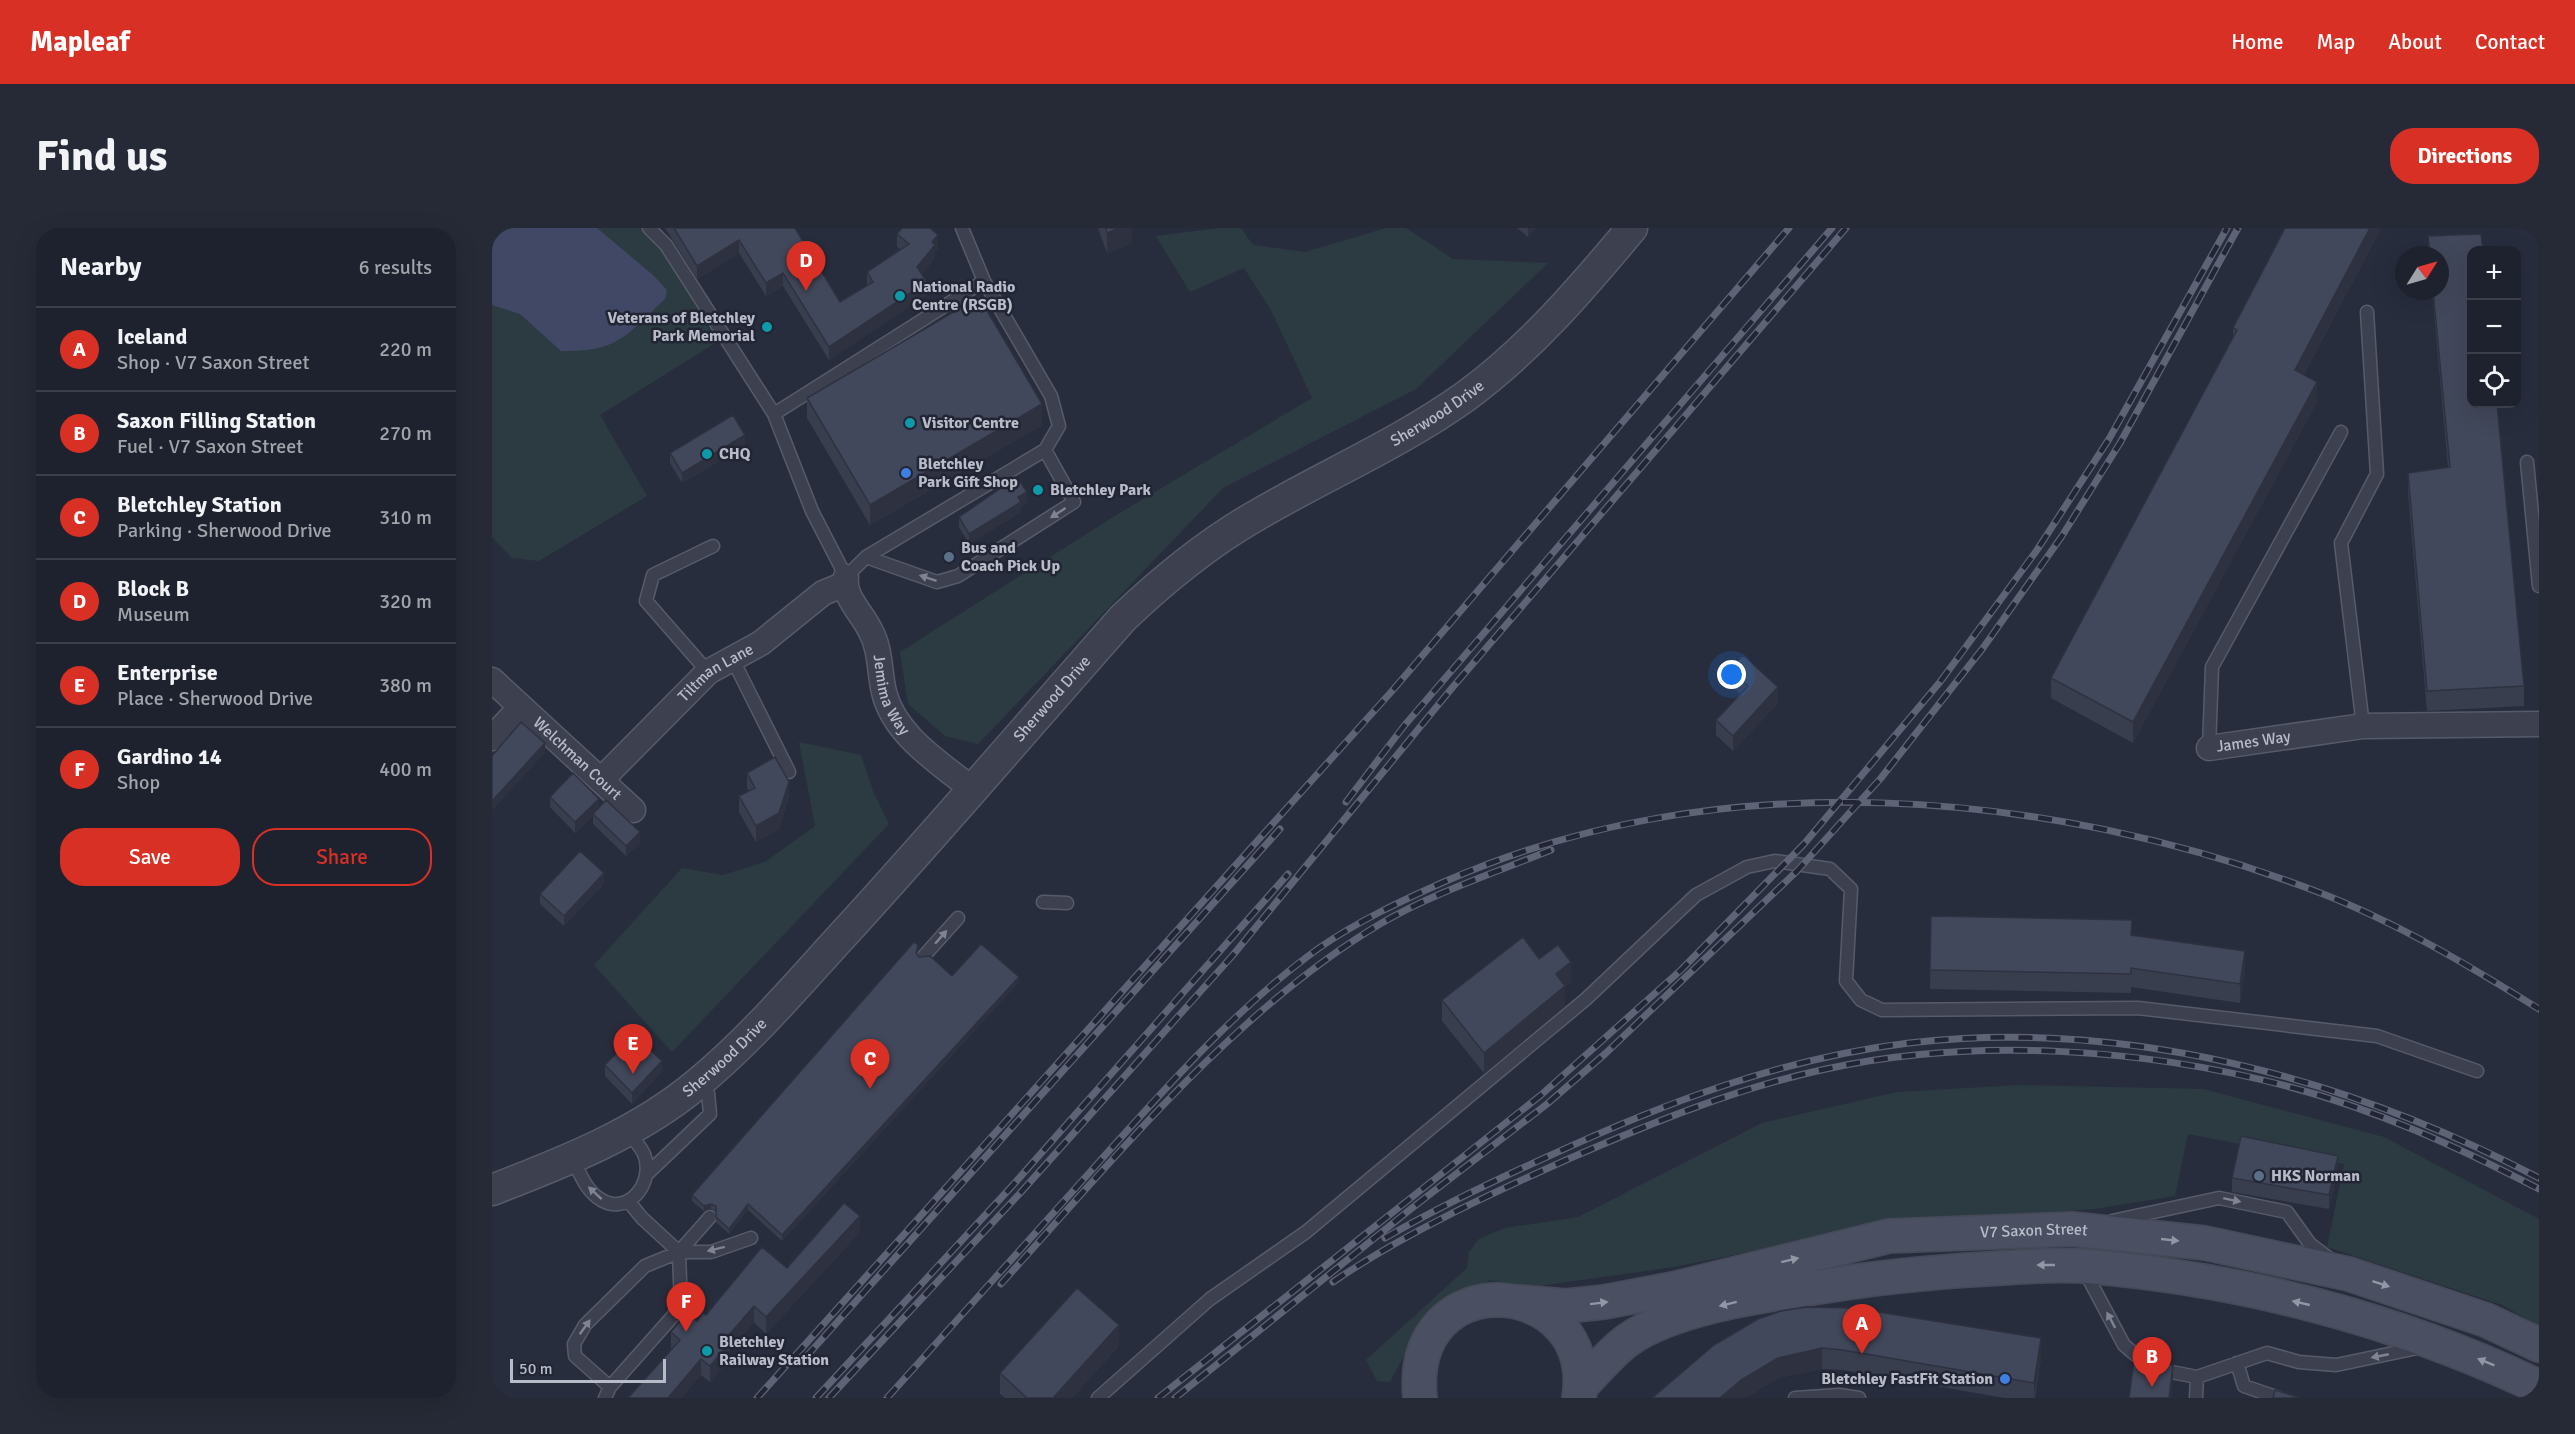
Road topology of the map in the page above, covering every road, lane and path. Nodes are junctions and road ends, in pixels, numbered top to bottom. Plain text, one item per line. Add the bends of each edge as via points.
1 (650, 228) edge
2 (962, 228) edge
3 (1632, 228) edge
4 (984, 281) junction
5 (2367, 312) dead end
6 (774, 414) junction
7 (2340, 432) dead end
8 (1045, 450) junction
9 (2527, 462) dead end
10 (713, 546) dead end
11 (866, 557) junction
12 (845, 581) junction
13 (2539, 586) edge
14 (732, 658) junction
15 (708, 672) junction
16 (492, 680) edge
17 (521, 707) junction
18 (2539, 724) edge
19 (2363, 726) junction
20 (492, 738) edge
21 (2209, 748) joint
22 (789, 772) dead end
23 (601, 780) junction
24 (972, 789) junction
25 (633, 810) dead end
26 (1043, 902) dead end
27 (1067, 903) dead end
28 (958, 918) dead end
29 (924, 956) edge
30 (2477, 1071) dead end
31 (696, 1085) junction
32 (627, 1131) junction
33 (572, 1158) junction
34 (647, 1174) junction
35 (492, 1190) edge
36 (629, 1202) junction
37 (710, 1217) dead end
38 (2072, 1229) junction
39 (751, 1238) dead end
40 (679, 1252) junction
41 (2082, 1266) junction
42 (2349, 1274) junction
43 (1520, 1302) junction
44 (2438, 1344) junction
45 (2539, 1345) edge
46 (2237, 1363) junction
47 (2197, 1377) junction
48 (2539, 1387) edge
49 (1414, 1390) edge
50 (1580, 1392) edge
51 (2242, 1392) edge
52 (608, 1393) edge
53 (1098, 1398) edge
54 (1795, 1398) edge
55 (1859, 1398) edge
56 (2196, 1398) edge
57 (2279, 1398) edge

1 - 6 lane via 666,245
2 - 4 lane
3 - 24 street, Sherwood Drive via 1531,341 1466,395 1406,434 1252,517 1158,585 1123,618
4 - 6 lane
4 - 8 lane via 1051,396 1059,426
5 - 19 lane via 2377,474 2341,543
6 - 12 lane
7 - 21 lane, James Way via 2212,667
8 - 11 lane
8 -> 11 lane via 1074,502 958,576 937,582
9 - 13 lane
10 - 15 lane via 653,575 646,602
11 - 12 lane
12 - 14 street, Tiltman Lane via 823,593 761,643
12 - 24 street, Jemima Way via 847,592 871,631 879,654 884,694 894,717 913,740
14 - 15 street, Tiltman Lane
14 - 22 lane
15 - 23 street, Tiltman Lane
16 - 17 street, Welchman Court
17 - 20 street, Welchman Court
17 - 23 street, Welchman Court
18 - 19 street, James Way
19 - 21 street, James Way
23 - 25 street, Welchman Court
24 - 31 street, Sherwood Drive via 764,1021
26 - 27 lane
29 -> 28 lane
30 - 53 lane via 2378,1036 2138,1008 1882,1010 1861,1000 1846,981 1851,889 1830,869 1775,861 1747,867 1696,895 1586,999 1306,1232 1210,1299
31 - 32 street, Sherwood Drive
31 - 34 lane via 708,1093 710,1114
32 - 33 street, Sherwood Drive
32 - 34 lane via 645,1156
33 - 35 street, Sherwood Drive
36 -> 33 lane via 611,1205 597,1197
34 - 36 lane via 642,1191
36 - 40 lane
37 - 40 lane
38 -> 42 main road, V7 Saxon Street via 2205,1243
38 -> 42 lane via 2219,1198 2287,1212 2310,1244
43 -> 38 main road, V7 Saxon Street via 1566,1306 1604,1302 1889,1236
39 -> 40 lane via 711,1252
40 - 52 lane via 681,1307
52 -> 40 lane via 575,1356 574,1344 585,1325 645,1266
44 -> 41 main road, V7 Saxon Street via 2342,1312 2203,1281
47 -> 41 lane via 2151,1368 2124,1345
41 -> 50 main road, V7 Saxon Street via 1894,1275 1758,1297 1667,1319 1627,1340
42 -> 45 main road, V7 Saxon Street via 2486,1320
43 - 49 main road, V7 Saxon Street via 1489,1299 1452,1314 1426,1344
43 - 50 main road via 1546,1314 1566,1333 1578,1359
44 -> 46 lane via 2336,1365 2299,1362 2267,1353
48 -> 44 main road, V7 Saxon Street
46 - 47 lane
46 - 51 lane
47 - 56 lane
51 - 57 lane
54 - 55 lane

